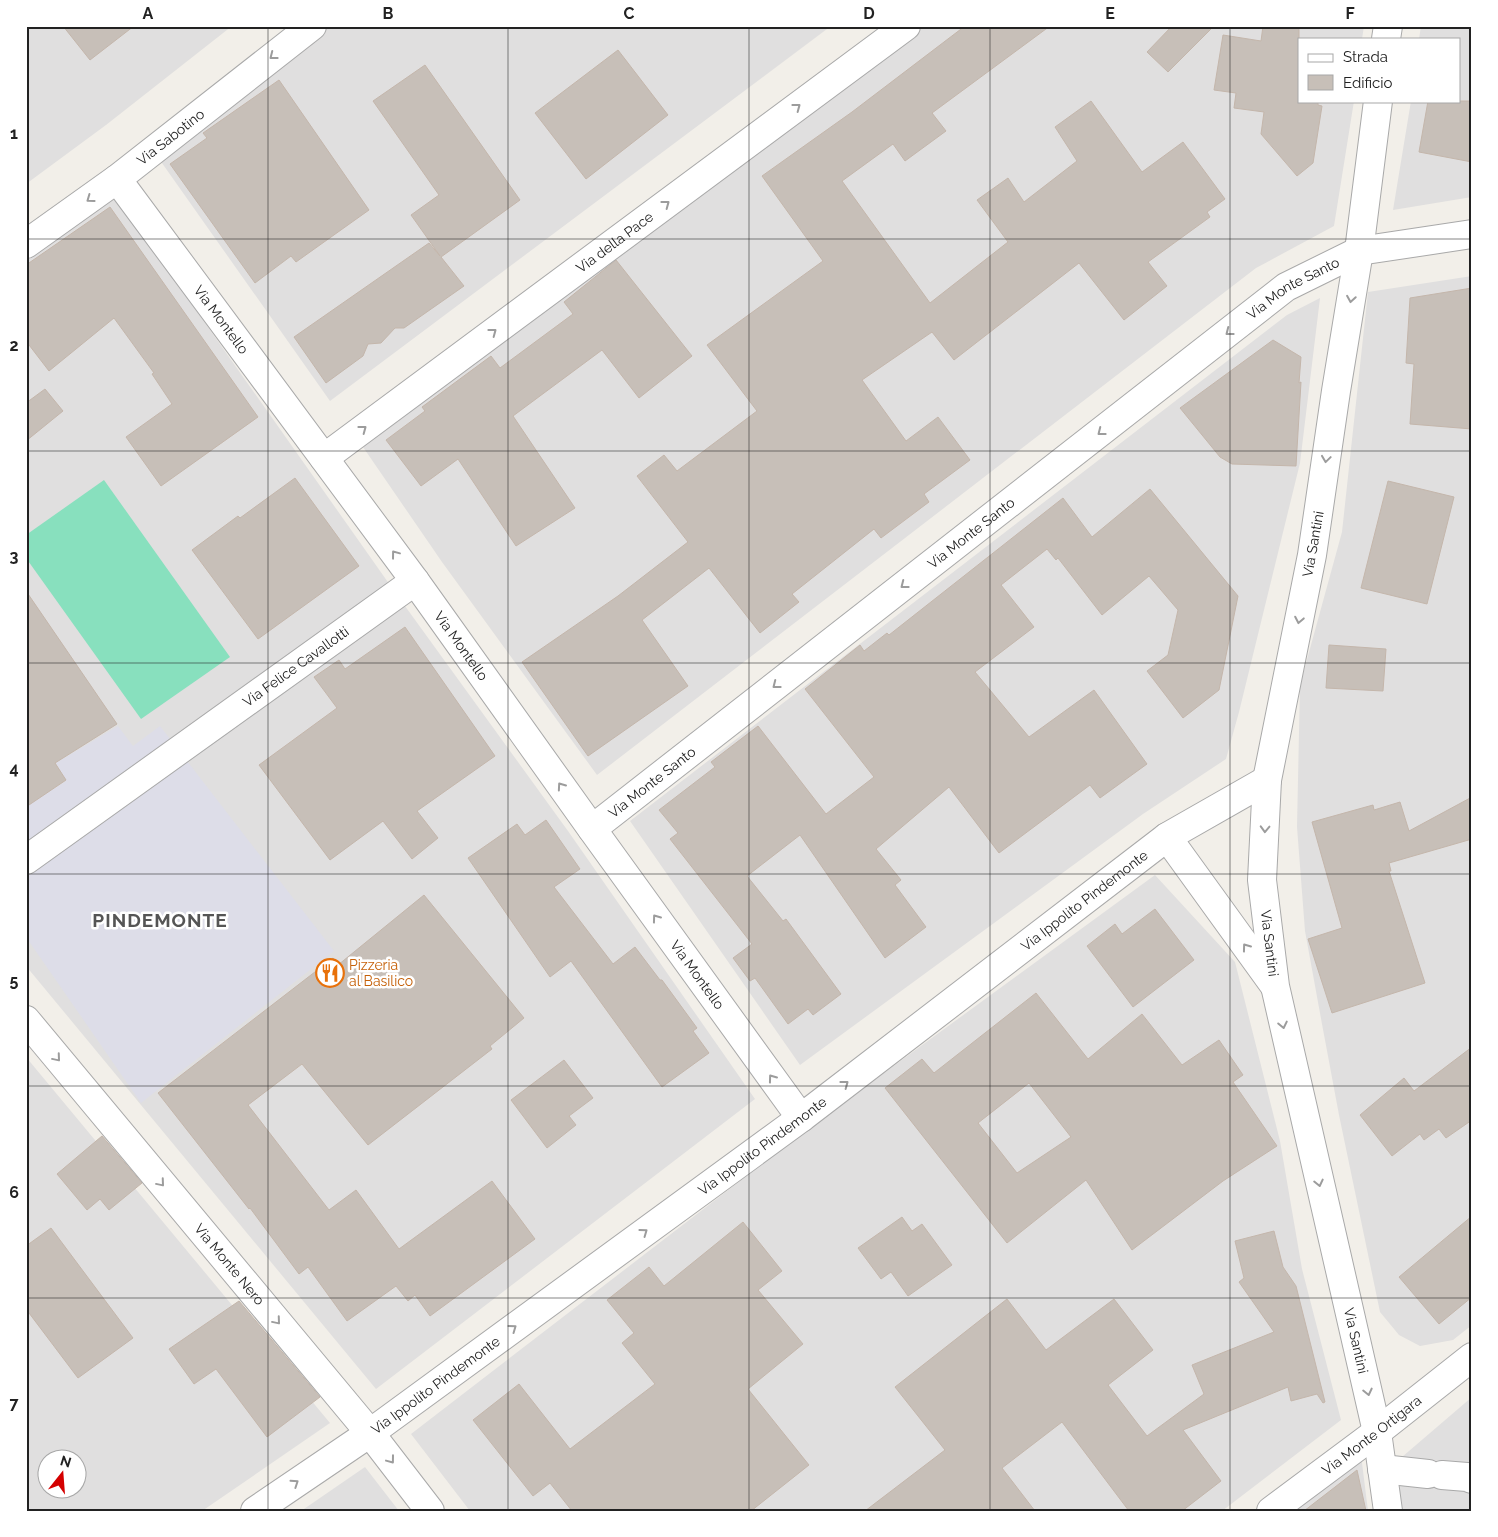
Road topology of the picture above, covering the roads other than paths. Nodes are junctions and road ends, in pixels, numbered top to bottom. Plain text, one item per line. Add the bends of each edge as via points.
1 (312, 26) edge
2 (906, 26) edge
3 (1378, 102) edge
4 (117, 179) junction
5 (1472, 234) edge
6 (26, 244) edge
7 (1359, 251) junction
8 (324, 458) junction
9 (415, 580) junction
10 (1267, 780) junction
11 (592, 829) junction
12 (1167, 837) junction
13 (26, 860) edge
14 (1275, 986) junction
15 (26, 1020) edge
16 (800, 1118) junction
17 (1472, 1357) edge
18 (1377, 1432) junction
19 (370, 1433) junction
20 (1382, 1469) junction
21 (1472, 1480) edge
22 (255, 1511) edge
23 (430, 1511) edge
24 (1271, 1511) edge
25 (1388, 1511) edge

1 -> 4 street, Via Sabotino
8 -> 2 street, Via della Pace
3 - 7 street, Via Santini
4 -> 6 street, Via Sabotino
4 - 8 street, Via Montello
5 - 7 street, Via Monte Santo
7 -> 10 street, Via Santini via 1312,555
7 -> 11 street, Via Monte Santo via 1286,287
9 -> 8 street, Via Montello
11 -> 9 street, Via Montello
9 - 13 street, Via Felice Cavallotti
10 - 12 street, Via Ippolito Pindemonte
10 -> 14 street, Via Santini via 1262,880
16 -> 11 street, Via Montello
14 -> 12 street, Via Santini
16 -> 12 street, Via Ippolito Pindemonte
14 -> 18 street, Via Santini
15 -> 19 street, Via Monte Nero
19 -> 16 street, Via Ippolito Pindemonte
17 - 18 street, Via Monte Ortigara
18 - 20 street, Via Santini
18 - 24 street, Via Monte Ortigara
22 -> 19 street, Via Ippolito Pindemonte
19 -> 23 street, Via Monte Nero
20 - 21 street
20 - 25 street, Via Santini

